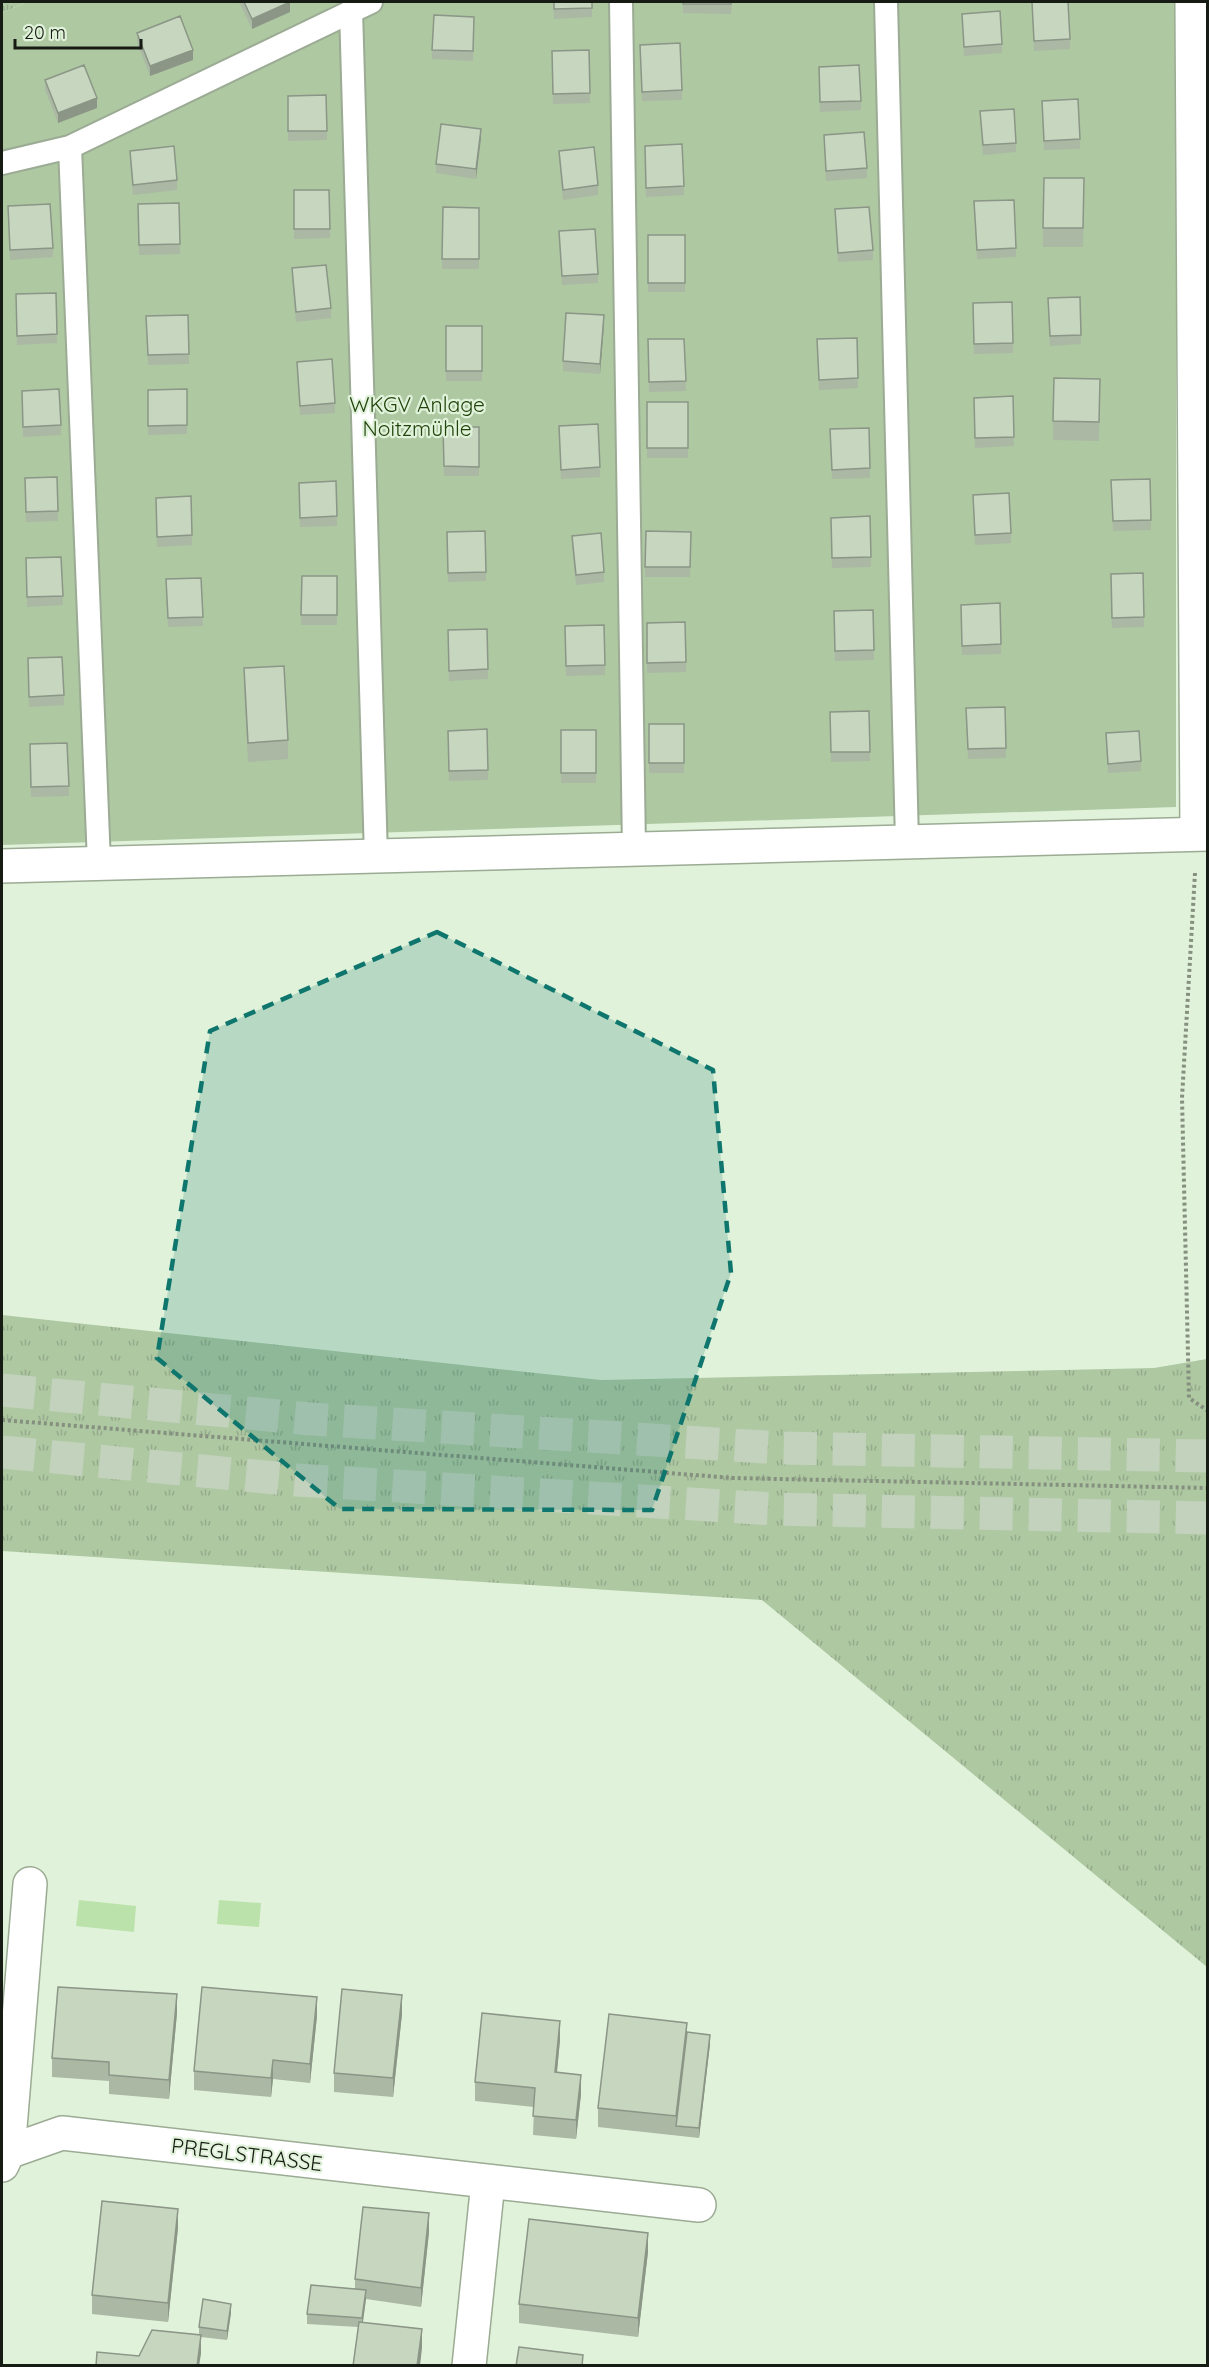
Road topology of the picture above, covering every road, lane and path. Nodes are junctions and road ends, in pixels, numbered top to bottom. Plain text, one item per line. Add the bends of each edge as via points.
1 (621, 2) edge
2 (886, 2) edge
3 (1192, 2) edge
4 (361, 6) edge
5 (70, 147) junction
6 (2, 163) edge
7 (1202, 834) edge
8 (907, 842) junction
9 (634, 849) junction
10 (375, 857) junction
11 (99, 863) junction
12 (2, 866) edge
13 (1208, 1411) edge
14 (2, 1419) edge
15 (1208, 1488) edge
16 (30, 1884) dead end
17 (5, 2158) edge
18 (488, 2182) junction
19 (699, 2205) dead end
20 (469, 2366) edge

1 - 9 lane
2 - 8 lane
3 - 7 street
4 - 5 lane
4 - 10 lane
5 - 6 lane
5 - 11 lane
7 - 8 street
7 - 13 path via 1182,1110 1189,1398
8 - 9 street
9 - 10 street
10 - 11 street
11 - 12 street
14 - 15 path via 732,1478
16 - 17 street
17 - 18 street, PREGLSTRASSE via 62,2133
18 - 19 street, PREGLSTRASSE
18 - 20 street

